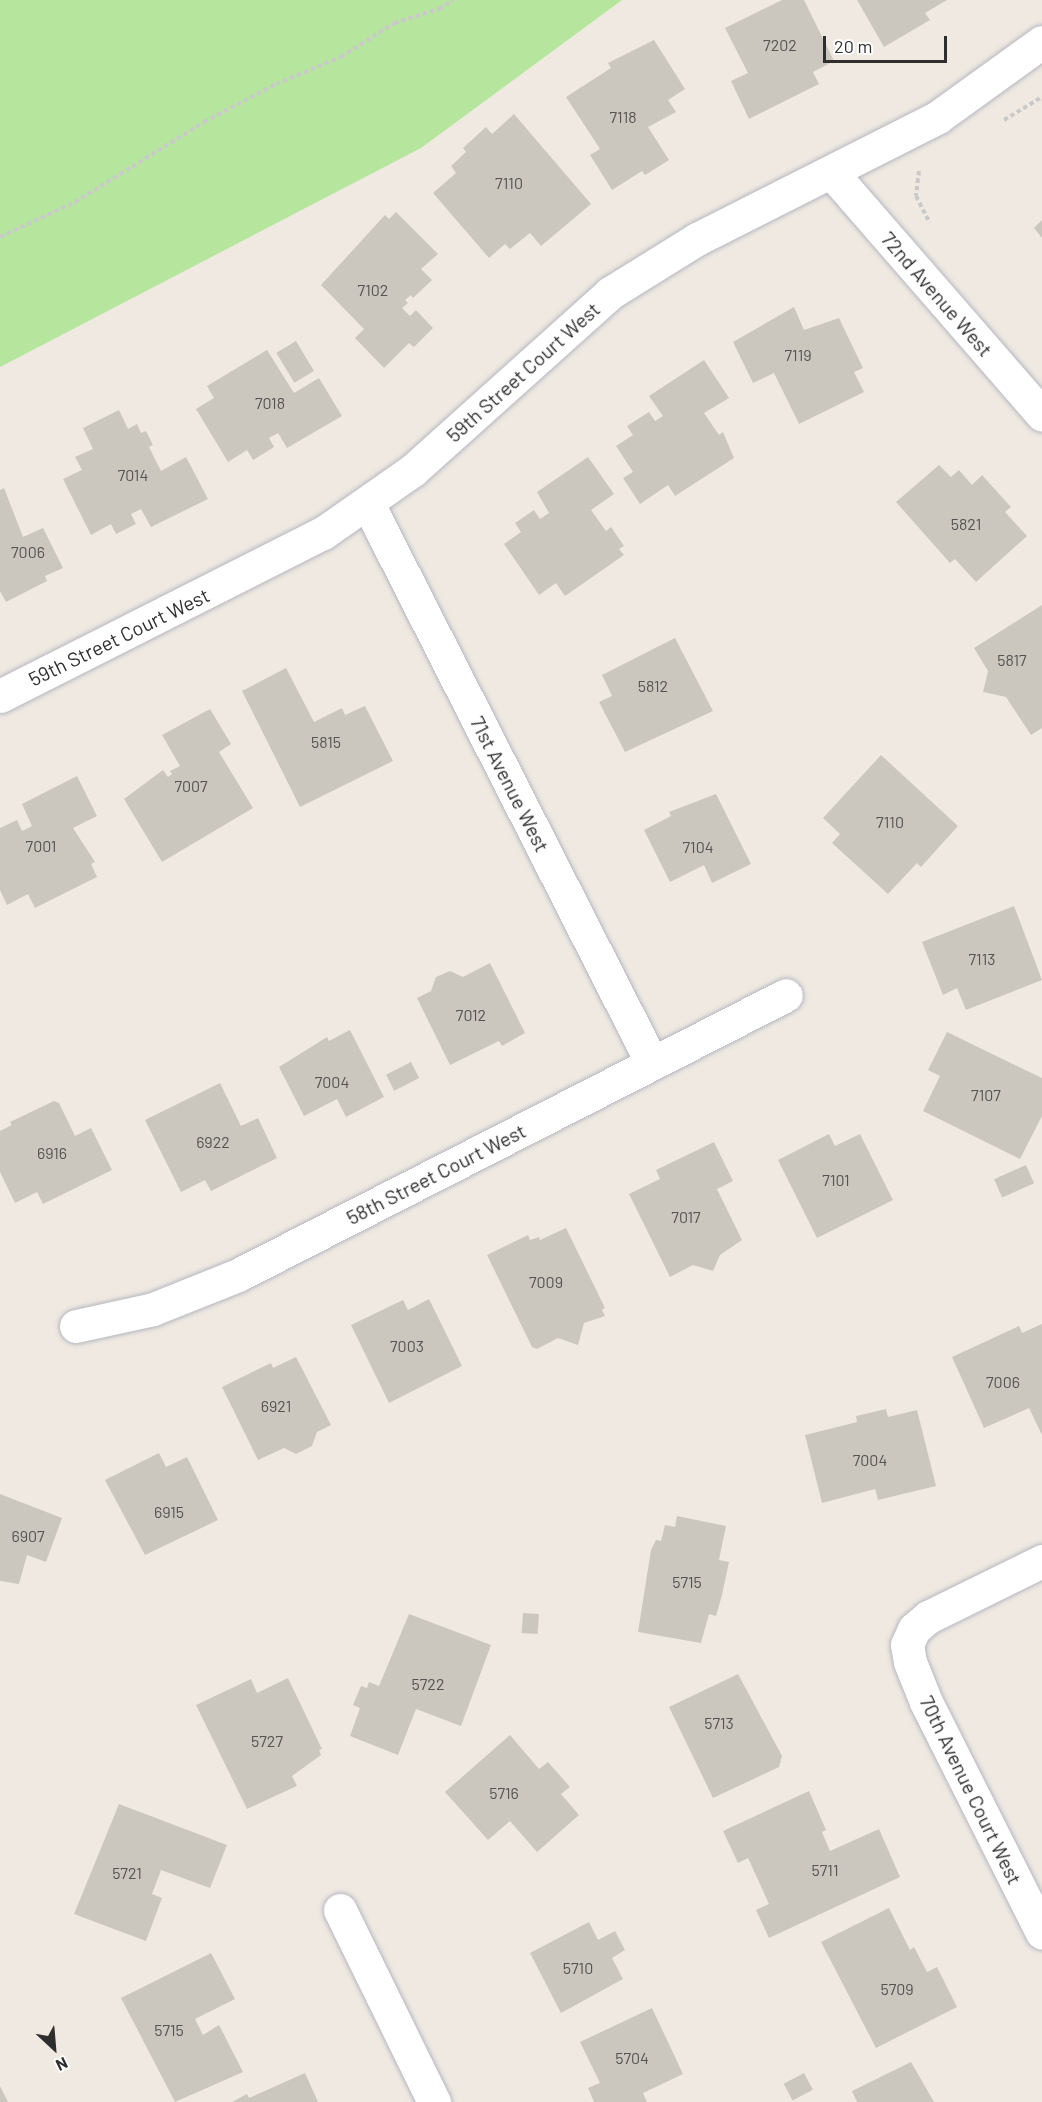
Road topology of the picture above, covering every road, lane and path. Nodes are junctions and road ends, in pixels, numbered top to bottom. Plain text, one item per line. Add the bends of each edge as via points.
1 (453, 0) edge
2 (1042, 42) edge
3 (1042, 97) edge
4 (994, 125) dead end
5 (927, 162) dead end
6 (832, 173) junction
7 (936, 234) dead end
8 (0, 237) edge
9 (1042, 415) edge
10 (368, 504) junction
11 (0, 696) edge
12 (786, 995) dead end
13 (652, 1063) junction
14 (76, 1326) dead end
15 (1042, 1561) edge
16 (340, 1910) dead end
17 (1042, 1933) edge
18 (434, 2102) edge

1 - 8 path via 439,9 394,23 341,57 276,84 204,122 75,202
2 - 6 street, 59th Street Court West via 938,117
3 - 4 path
5 - 7 path via 920,168 916,196
6 - 9 street, 72nd Avenue West
6 - 10 street, 59th Street Court West via 697,239 610,293 444,443
10 - 11 street, 59th Street Court West via 278,558
10 - 13 street, 71st Avenue West
12 - 13 street, 58th Street Court West
13 - 14 street, 58th Street Court West via 237,1275 153,1309
15 - 17 street, 70th Avenue Court West via 928,1617 914,1629 907,1645 926,1702
16 - 18 street

